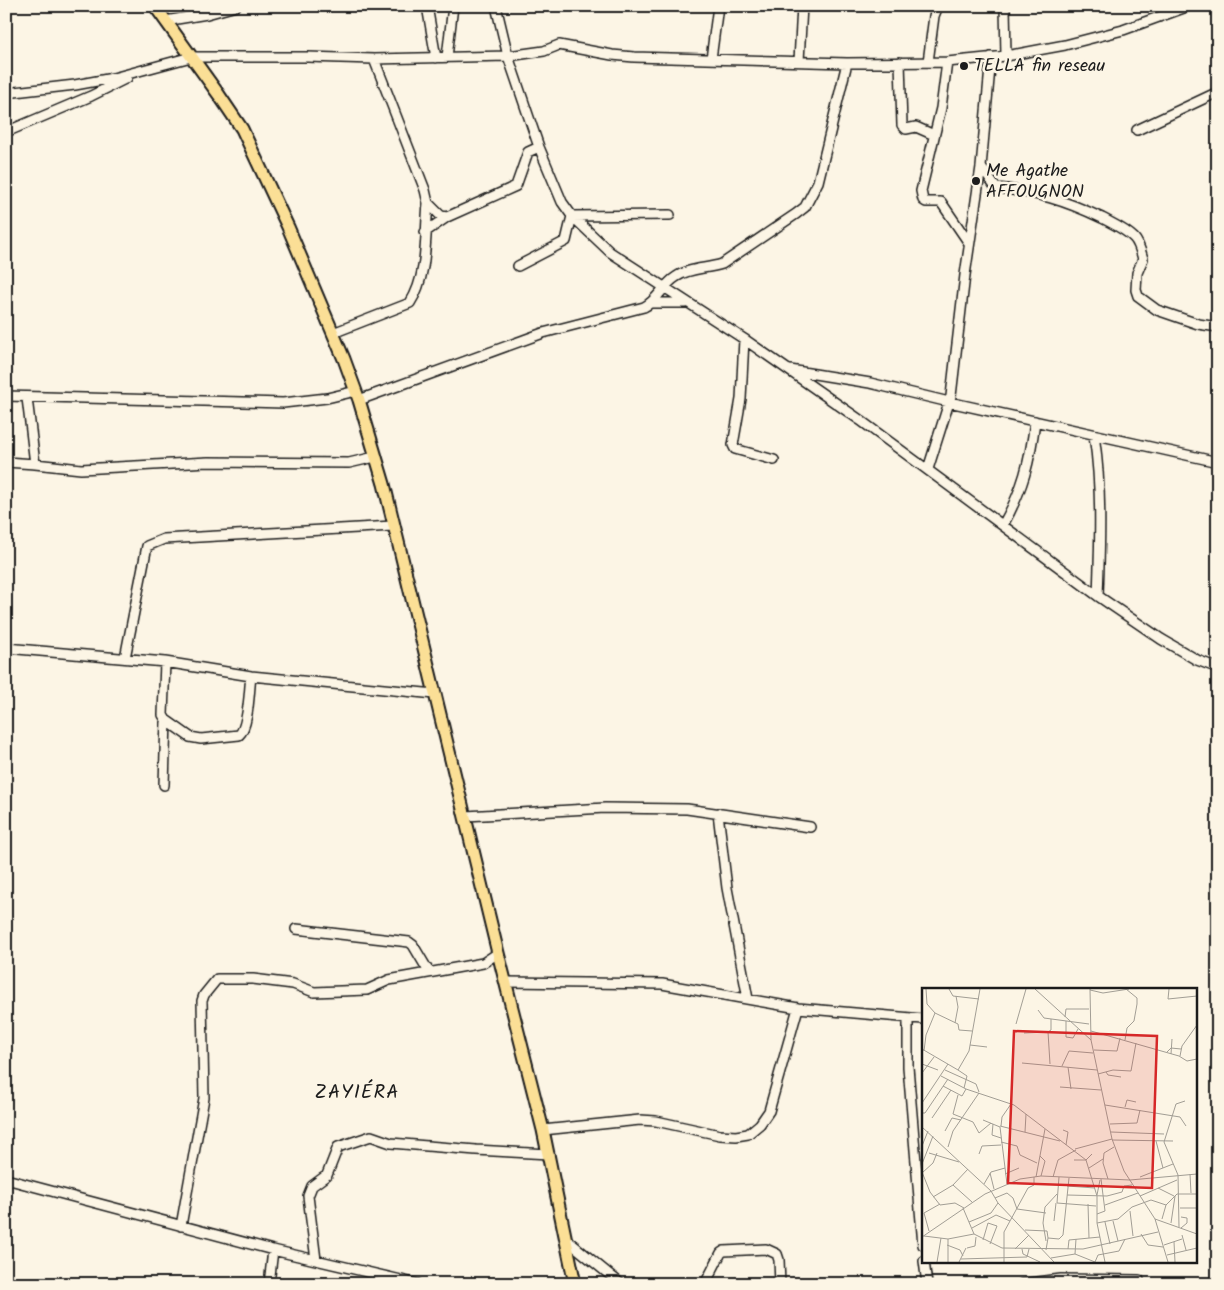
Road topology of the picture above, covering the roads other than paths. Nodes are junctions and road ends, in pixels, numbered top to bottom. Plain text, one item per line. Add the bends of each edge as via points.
1 (155, 6) edge
2 (236, 6) edge
3 (427, 6) edge
4 (453, 6) edge
5 (496, 6) edge
6 (718, 6) edge
7 (802, 6) edge
8 (938, 6) edge
9 (1005, 6) edge
10 (1189, 6) edge
11 (165, 20) junction
12 (508, 56) junction
13 (1006, 56) junction
14 (191, 57) junction
15 (447, 57) junction
16 (991, 57) junction
17 (436, 58) junction
18 (374, 59) junction
19 (711, 59) junction
20 (799, 61) junction
21 (900, 62) junction
22 (928, 62) junction
23 (947, 62) junction
24 (847, 63) junction
25 (136, 72) junction
26 (1218, 92) edge
27 (6, 94) edge
28 (1137, 130) dead end
29 (6, 132) edge
30 (934, 135) junction
31 (539, 147) junction
32 (980, 167) junction
33 (428, 203) junction
34 (670, 215) dead end
35 (572, 216) junction
36 (447, 217) junction
37 (425, 232) junction
38 (969, 243) junction
39 (518, 266) dead end
40 (664, 289) junction
41 (653, 303) junction
42 (686, 303) junction
43 (1218, 327) edge
44 (333, 333) junction
45 (744, 339) junction
46 (788, 370) junction
47 (357, 395) junction
48 (6, 396) edge
49 (27, 398) junction
50 (949, 402) junction
51 (1035, 421) junction
52 (1094, 434) junction
53 (375, 457) junction
54 (774, 460) dead end
55 (6, 462) edge
56 (1218, 462) edge
57 (35, 464) junction
58 (928, 469) junction
59 (1003, 525) junction
60 (393, 526) junction
61 (1098, 596) junction
62 (6, 648) edge
63 (125, 658) junction
64 (165, 662) junction
65 (1218, 668) edge
66 (251, 676) junction
67 (435, 694) junction
68 (166, 720) junction
69 (164, 785) dead end
70 (718, 813) junction
71 (466, 816) junction
72 (810, 827) dead end
73 (296, 929) dead end
74 (498, 953) junction
75 (428, 972) junction
76 (507, 982) junction
77 (748, 999) junction
78 (798, 1008) junction
79 (908, 1018) junction
80 (922, 1019) edge
81 (544, 1130) junction
82 (549, 1154) junction
83 (919, 1160) edge
84 (6, 1180) edge
85 (922, 1224) edge
86 (181, 1226) junction
87 (567, 1240) junction
88 (273, 1250) junction
89 (316, 1260) junction
90 (924, 1262) edge
91 (1140, 1280) dead end
92 (269, 1284) edge
93 (418, 1284) edge
94 (575, 1284) edge
95 (621, 1284) edge
96 (705, 1284) edge
97 (780, 1284) edge
98 (927, 1284) edge
99 (1022, 1284) edge

1 - 11 main road
2 - 11 street
3 - 17 street
4 - 15 street
5 - 12 street
6 - 19 street
7 - 20 street
8 - 22 street
9 - 13 street
10 - 13 street via 1123,30
11 - 14 main road
12 - 15 street
12 - 19 street via 544,51 559,45 619,56
12 - 31 street
13 - 16 street
14 - 18 street
14 - 25 street
14 - 44 main road via 242,129
15 - 17 street
16 - 23 street
16 - 32 street
17 - 18 street
18 - 33 street
19 - 20 street
20 - 24 street
21 - 22 street
21 - 24 street
21 - 30 street via 902,125 906,129 916,127
22 - 23 street
23 - 30 street via 942,108
24 - 40 street via 818,182 805,207 722,264 681,273
25 - 27 street via 75,85
25 - 29 street via 114,86
26 - 28 street
30 - 38 street via 921,191 923,200 940,202
31 - 35 street via 562,202
31 - 36 street via 528,152 516,186
32 - 38 street
32 - 43 street via 996,188 1028,191 1074,204 1123,230 1137,241 1143,259 1137,273 1138,296 1157,310
33 - 36 street via 441,216
33 - 37 street
34 - 35 street
35 - 39 street via 566,241
35 - 40 street via 610,252
36 - 37 street
37 - 44 street via 422,278 410,303
38 - 50 street
40 - 41 street
40 - 42 street
41 - 42 street
41 - 47 street via 543,333
42 - 45 street
44 - 47 main road
45 - 46 street
45 - 54 street via 741,399 733,445 735,449
46 - 50 street via 870,383
46 - 58 street
47 - 49 street via 283,403
47 - 53 main road
48 - 49 street
49 - 57 street
50 - 51 street
50 - 58 street
51 - 52 street
51 - 59 street via 1028,468
52 - 56 street
52 - 61 street via 1101,513
53 - 57 street via 349,463 208,462 81,469
53 - 60 main road
55 - 57 street
58 - 59 street
59 - 61 street
60 - 63 street via 164,538 148,546
60 - 67 main road
61 - 65 street via 1161,639
62 - 63 street
63 - 64 street
64 - 66 street
64 - 68 street
66 - 67 street
66 - 68 street via 246,719 239,735 190,737
67 - 71 main road
68 - 69 street
70 - 71 street via 687,809 605,808
70 - 72 street
70 - 77 street via 727,888
71 - 74 main road
73 - 75 street via 409,942
74 - 75 street via 483,963
74 - 76 main road
75 - 86 street via 389,980 367,990 314,992 293,984 253,979 217,979 212,984 202,1001 204,1098
76 - 77 street via 662,984
76 - 81 main road
77 - 78 street
78 - 79 street
78 - 81 street via 769,1111 748,1134 720,1135 640,1120
79 - 80 street
79 - 83 street via 908,1067
81 - 82 main road
82 - 87 main road
82 - 89 street via 391,1143 371,1136 338,1147 326,1175 312,1186 308,1196
83 - 85 street
84 - 86 street
86 - 88 street
87 - 94 main road
87 - 95 street
88 - 89 street
88 - 92 street
89 - 93 street
90 - 98 street
91 - 99 street via 1060,1279
96 - 97 street via 721,1253 766,1249 777,1254

